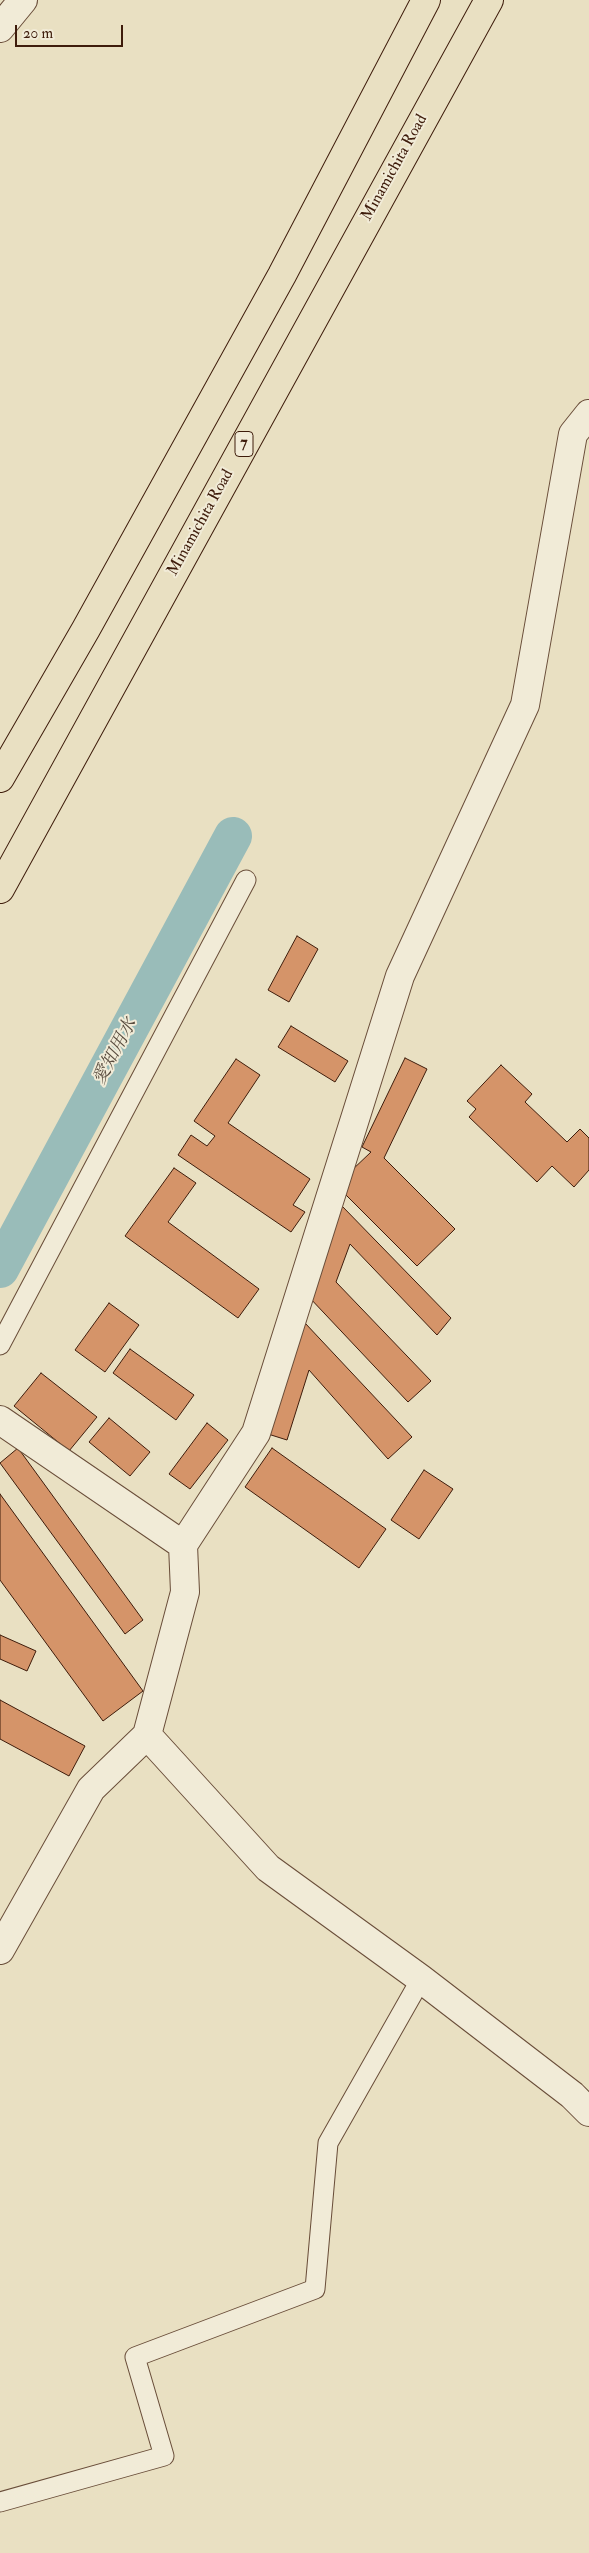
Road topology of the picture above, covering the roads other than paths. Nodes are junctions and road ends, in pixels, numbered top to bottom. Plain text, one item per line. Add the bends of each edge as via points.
1 (23, 0) edge
2 (426, 0) edge
3 (489, 0) edge
4 (0, 28) edge
5 (589, 414) edge
6 (0, 778) edge
7 (246, 880) dead end
8 (0, 888) edge
9 (0, 1345) edge
10 (0, 1420) edge
11 (183, 1546) junction
12 (147, 1735) junction
13 (0, 1950) edge
14 (421, 1979) junction
15 (589, 2112) edge
16 (0, 2502) edge

1 - 4 street
2 - 6 highway via 282,274
3 - 8 highway, Minamichita Road / 7
5 - 11 street via 573,434 525,705 400,976 256,1433
7 - 9 lane
10 - 11 street
11 - 12 street via 185,1592
12 - 13 street via 91,1789
12 - 14 street via 268,1868
14 - 15 street via 572,2095
14 - 16 lane via 328,2143 314,2289 135,2357 164,2456

